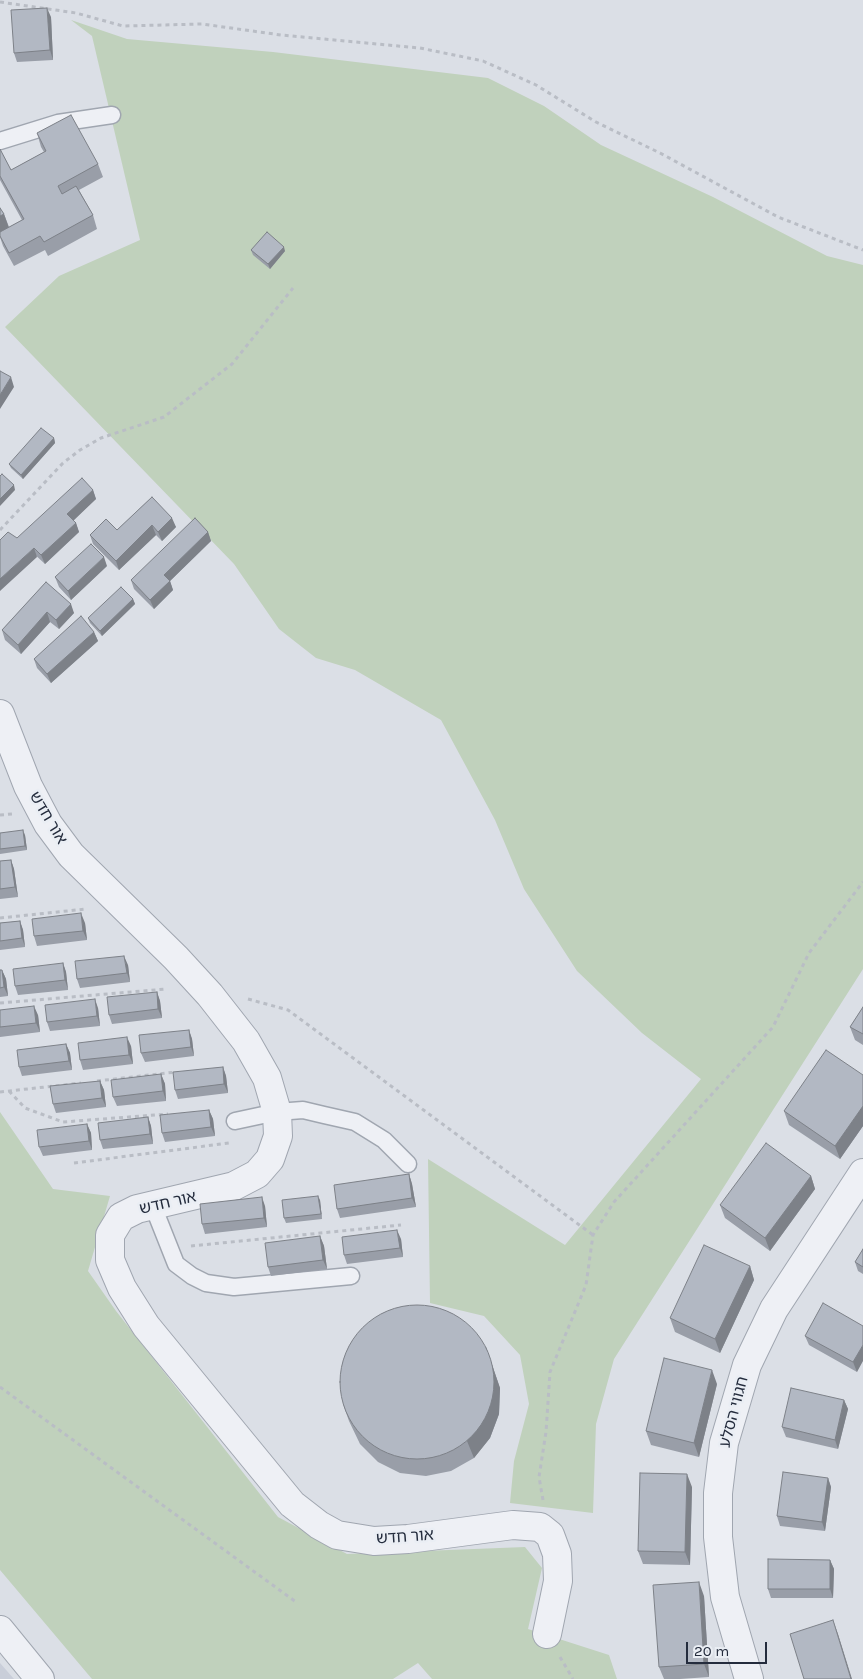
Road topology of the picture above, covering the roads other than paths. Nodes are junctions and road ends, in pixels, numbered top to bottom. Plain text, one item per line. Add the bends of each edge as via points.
1 (112, 115) dead end
2 (0, 141) edge
3 (0, 714) edge
4 (277, 1112) junction
5 (235, 1121) road end
6 (408, 1164) dead end
7 (863, 1174) edge
8 (153, 1206) junction
9 (351, 1276) dead end
10 (0, 1630) edge
11 (547, 1634) dead end
12 (40, 1679) edge
13 (749, 1679) edge

1 - 2 lane via 58,122
3 - 4 street, אור חדש via 28,786 48,824 71,855 176,958 246,1041 267,1078
4 - 5 lane
4 - 6 lane via 302,1110 355,1122 384,1140
4 - 8 street, אור חדש via 276,1144 270,1159 257,1174 234,1186
7 - 13 street, חגווי הסלע via 774,1309 747,1365 724,1443 718,1493 718,1537 725,1597
8 - 9 lane via 176,1264 206,1282 234,1287
8 - 11 street, אור חדש via 121,1217 110,1235 110,1260 122,1288 146,1326 292,1504 337,1535 374,1541 513,1525 540,1527 550,1536 557,1554 558,1581
10 - 12 street

